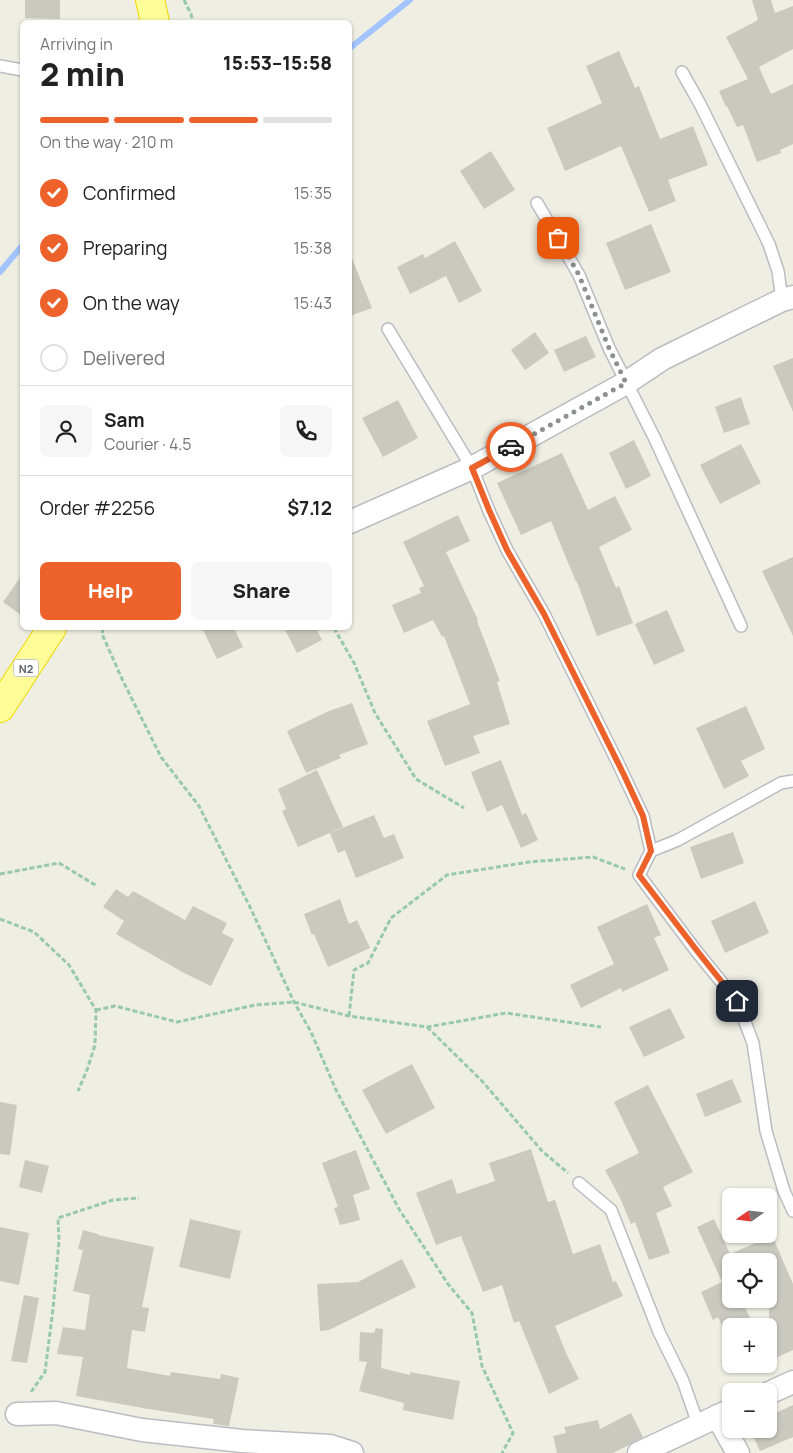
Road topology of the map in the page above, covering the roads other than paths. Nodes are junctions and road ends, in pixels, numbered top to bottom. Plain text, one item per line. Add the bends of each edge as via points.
1 (150, 0) edge
2 (155, 20) edge
3 (0, 66) edge
4 (20, 70) edge
5 (682, 72) dead end
6 (537, 203) dead end
7 (788, 299) edge
8 (388, 329) dead end
9 (626, 383) junction
10 (472, 468) junction
11 (352, 521) edge
12 (741, 626) dead end
13 (51, 630) edge
14 (0, 708) edge
15 (793, 781) edge
16 (651, 851) junction
17 (579, 1182) road end
18 (793, 1211) edge
19 (793, 1382) edge
20 (777, 1389) edge
21 (17, 1414) road end
22 (716, 1417) edge
23 (352, 1453) edge
24 (638, 1453) edge
25 (738, 1453) edge

1 - 2 highway
3 - 4 lane
5 - 7 lane via 769,244
6 - 9 lane via 579,275
7 - 9 street via 662,359
8 - 10 lane
9 - 10 street
9 - 12 lane
10 - 11 street
10 - 16 lane via 507,550 544,614 643,816
13 - 14 highway, N2
15 - 16 lane via 781,783 678,840
16 - 18 lane via 639,875 737,1001 753,1043 766,1131
17 - 22 lane via 611,1210 659,1332 683,1381
19 - 20 street
21 - 23 street via 56,1413 142,1430 330,1446
22 - 24 street
22 - 25 street

